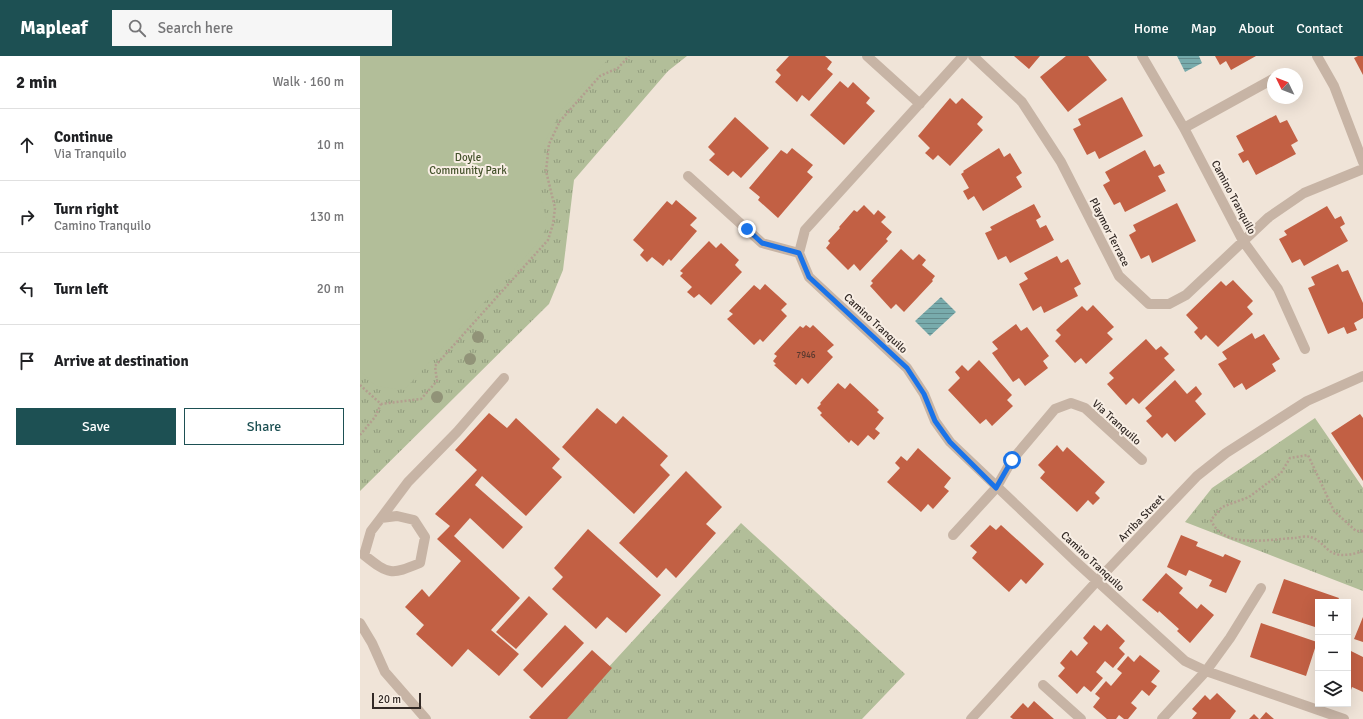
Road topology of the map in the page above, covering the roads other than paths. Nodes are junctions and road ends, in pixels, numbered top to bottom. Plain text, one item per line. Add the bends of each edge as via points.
1 (867, 56) edge
2 (963, 56) edge
3 (973, 56) edge
4 (1142, 56) edge
5 (1318, 56) edge
6 (1267, 82) edge
7 (920, 104) junction
8 (1184, 128) junction
9 (1363, 162) edge
10 (1363, 169) edge
11 (688, 176) dead end
12 (1243, 241) junction
13 (799, 253) junction
14 (1305, 349) dead end
15 (1363, 376) edge
16 (504, 378) dead end
17 (1142, 460) dead end
18 (996, 488) junction
19 (381, 518) junction
20 (953, 535) dead end
21 (362, 556) edge
22 (1097, 581) junction
23 (1261, 588) dead end
24 (360, 623) edge
25 (1206, 671) junction
26 (1043, 685) dead end
27 (426, 719) edge
28 (971, 719) edge
29 (1081, 719) edge
30 (1162, 719) edge
31 (1344, 719) edge

1 - 7 street
2 - 7 street
3 - 12 street, Playmor Terrace via 1022,102 1061,162 1119,276 1149,304 1169,304 1186,295
4 - 8 street, Camino Tranquilo
5 - 9 street via 1334,86
6 - 8 street
7 - 13 street via 805,230
8 - 12 street, Camino Tranquilo
10 - 12 street, Playmor Terrace via 1304,192 1269,217
11 - 13 street via 762,243
12 - 14 street, Camino Tranquilo via 1278,289
13 - 18 street, Camino Tranquilo via 809,277 907,368 924,394 935,421 950,442
15 - 22 street, Arriba Street via 1307,401 1226,453 1198,476
16 - 19 street via 457,432 408,482
17 - 18 street, Via Tranquilo via 1085,408 1071,402 1055,409 1012,460
18 - 20 street, Via Tranquilo
18 - 22 street, Camino Tranquilo
19 - 21 street via 371,531
19 - 21 street via 397,516 414,520 425,538 420,563 398,572 380,568
22 - 25 street, Camino Tranquilo via 1185,661
22 - 28 street, Arriba Street
23 - 25 street
24 - 27 street via 385,672
25 - 30 street
25 - 31 street, Camino Tranquilo
26 - 29 street

